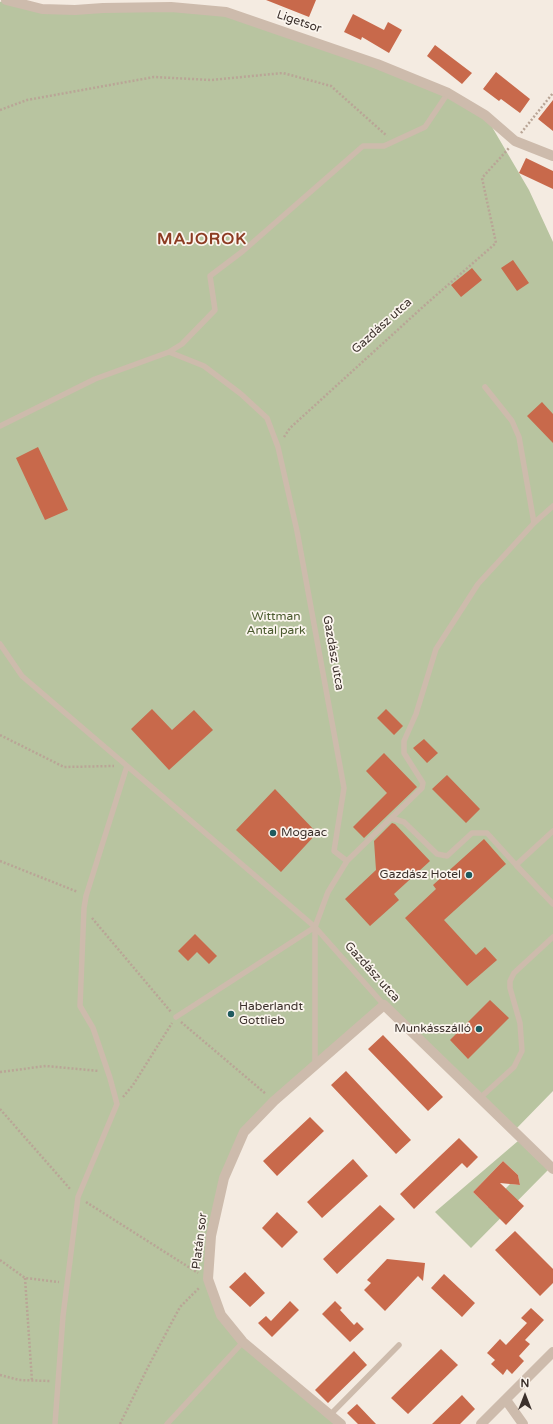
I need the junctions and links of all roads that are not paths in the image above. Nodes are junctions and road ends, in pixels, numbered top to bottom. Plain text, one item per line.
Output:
1 (6, 0) edge
2 (448, 93) junction
3 (553, 156) edge
4 (168, 352) junction
5 (485, 387) dead end
6 (0, 426) edge
7 (553, 506) edge
8 (534, 523) junction
9 (0, 644) edge
10 (127, 766) junction
11 (391, 818) junction
12 (553, 831) edge
13 (347, 861) junction
14 (516, 865) junction
15 (553, 904) edge
16 (315, 927) junction
17 (553, 937) edge
18 (384, 1005) junction
19 (176, 1017) road end
20 (315, 1065) junction
21 (480, 1098) junction
22 (553, 1168) edge
23 (243, 1342) junction
24 (399, 1344) dead end
25 (553, 1352) edge
26 (506, 1400) junction
27 (330, 1415) junction
28 (56, 1424) edge
29 (167, 1424) edge
30 (341, 1424) edge
31 (481, 1424) edge
32 (523, 1424) edge

1 - 2 street, Ligetsor
2 - 3 street, Ligetsor
2 - 4 lane
4 - 6 lane
4 - 13 lane, Gazdász utca
5 - 8 lane
7 - 8 lane
8 - 11 lane
9 - 10 lane
10 - 16 lane
10 - 28 lane
11 - 13 lane
11 - 14 lane
12 - 14 lane
13 - 16 lane
14 - 15 lane
16 - 18 lane, Gazdász utca
16 - 19 lane
16 - 20 lane
17 - 21 lane
18 - 20 street, Platán sor
18 - 21 street, Gazdász utca
20 - 23 street, Platán sor
21 - 22 street, Gazdász utca
23 - 27 street, Platán sor
23 - 29 lane
24 - 27 lane
25 - 26 street
26 - 31 street
26 - 32 street
27 - 30 street, Platán sor

